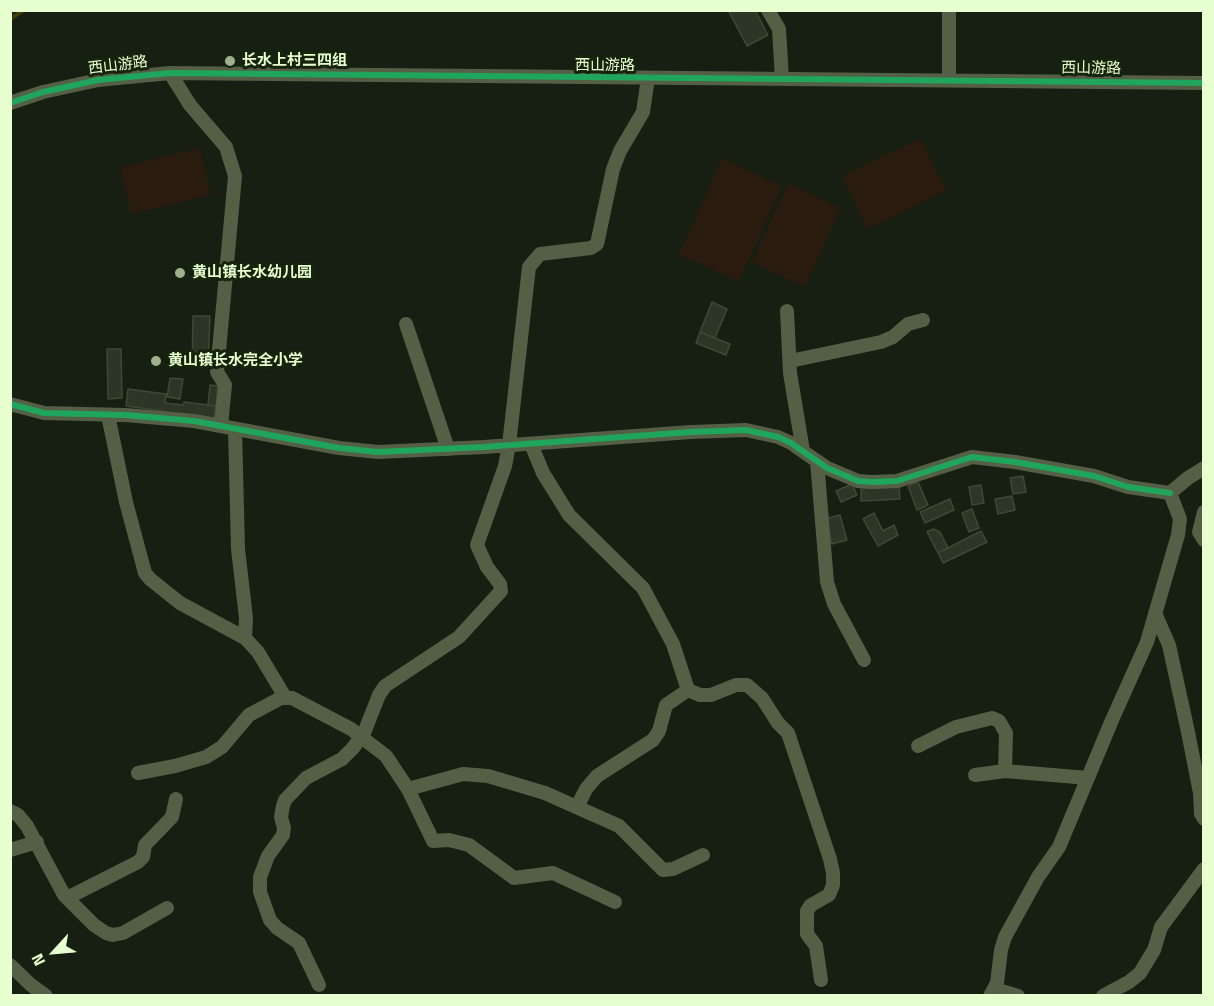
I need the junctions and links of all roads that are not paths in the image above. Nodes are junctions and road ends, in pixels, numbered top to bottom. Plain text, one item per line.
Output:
1 (768, 10) edge
2 (949, 10) edge
3 (170, 73) junction
4 (648, 78) junction
5 (782, 79) junction
6 (949, 80) junction
7 (1203, 83) edge
8 (10, 103) edge
9 (787, 311) dead end
10 (923, 320) dead end
11 (406, 324) dead end
12 (790, 362) junction
13 (10, 404) edge
14 (108, 415) junction
15 (221, 426) junction
16 (235, 429) junction
17 (531, 444) junction
18 (509, 445) junction
19 (448, 449) junction
20 (802, 451) junction
21 (817, 460) junction
22 (1203, 468) edge
23 (1170, 493) junction
24 (1203, 512) edge
25 (1203, 540) edge
26 (1155, 613) junction
27 (245, 638) junction
28 (864, 660) dead end
29 (688, 690) junction
30 (285, 697) junction
31 (361, 736) junction
32 (918, 746) dead end
33 (1005, 771) junction
34 (138, 773) dead end
35 (975, 775) dead end
36 (1088, 778) junction
37 (408, 789) junction
38 (177, 798) dead end
39 (577, 807) junction
40 (10, 811) edge
41 (1203, 819) edge
42 (37, 842) junction
43 (10, 850) edge
44 (703, 855) dead end
45 (1203, 869) edge
46 (67, 898) junction
47 (615, 902) dead end
48 (167, 908) dead end
49 (10, 965) edge
50 (821, 980) dead end
51 (319, 985) dead end
52 (993, 992) edge
53 (45, 996) edge
54 (1018, 996) edge
55 (1103, 996) edge

1 - 5 street
2 - 6 street
3 - 4 street, 西山游路
3 - 8 street, 西山游路
3 - 15 street
4 - 5 street, 西山游路
4 - 18 street
5 - 6 street, 西山游路
6 - 7 street, 西山游路
9 - 12 street
10 - 12 street
11 - 19 street
12 - 20 street
13 - 14 street
14 - 15 street
14 - 27 street
15 - 16 street
16 - 19 street
16 - 27 street
17 - 18 street
17 - 20 street
17 - 29 street
18 - 19 street
18 - 31 street
20 - 21 street
21 - 23 street
21 - 28 street
22 - 23 street
23 - 26 street
24 - 25 street
26 - 36 street
26 - 41 street
27 - 30 street
29 - 39 street
29 - 50 street
30 - 31 street
30 - 34 street
31 - 37 street
31 - 51 street
32 - 33 street
33 - 35 street
33 - 36 street
36 - 52 street
37 - 39 street
37 - 47 street
38 - 46 street
39 - 44 street
40 - 42 street
42 - 43 street
42 - 46 street
45 - 55 street
46 - 48 street
49 - 53 street
52 - 54 street

